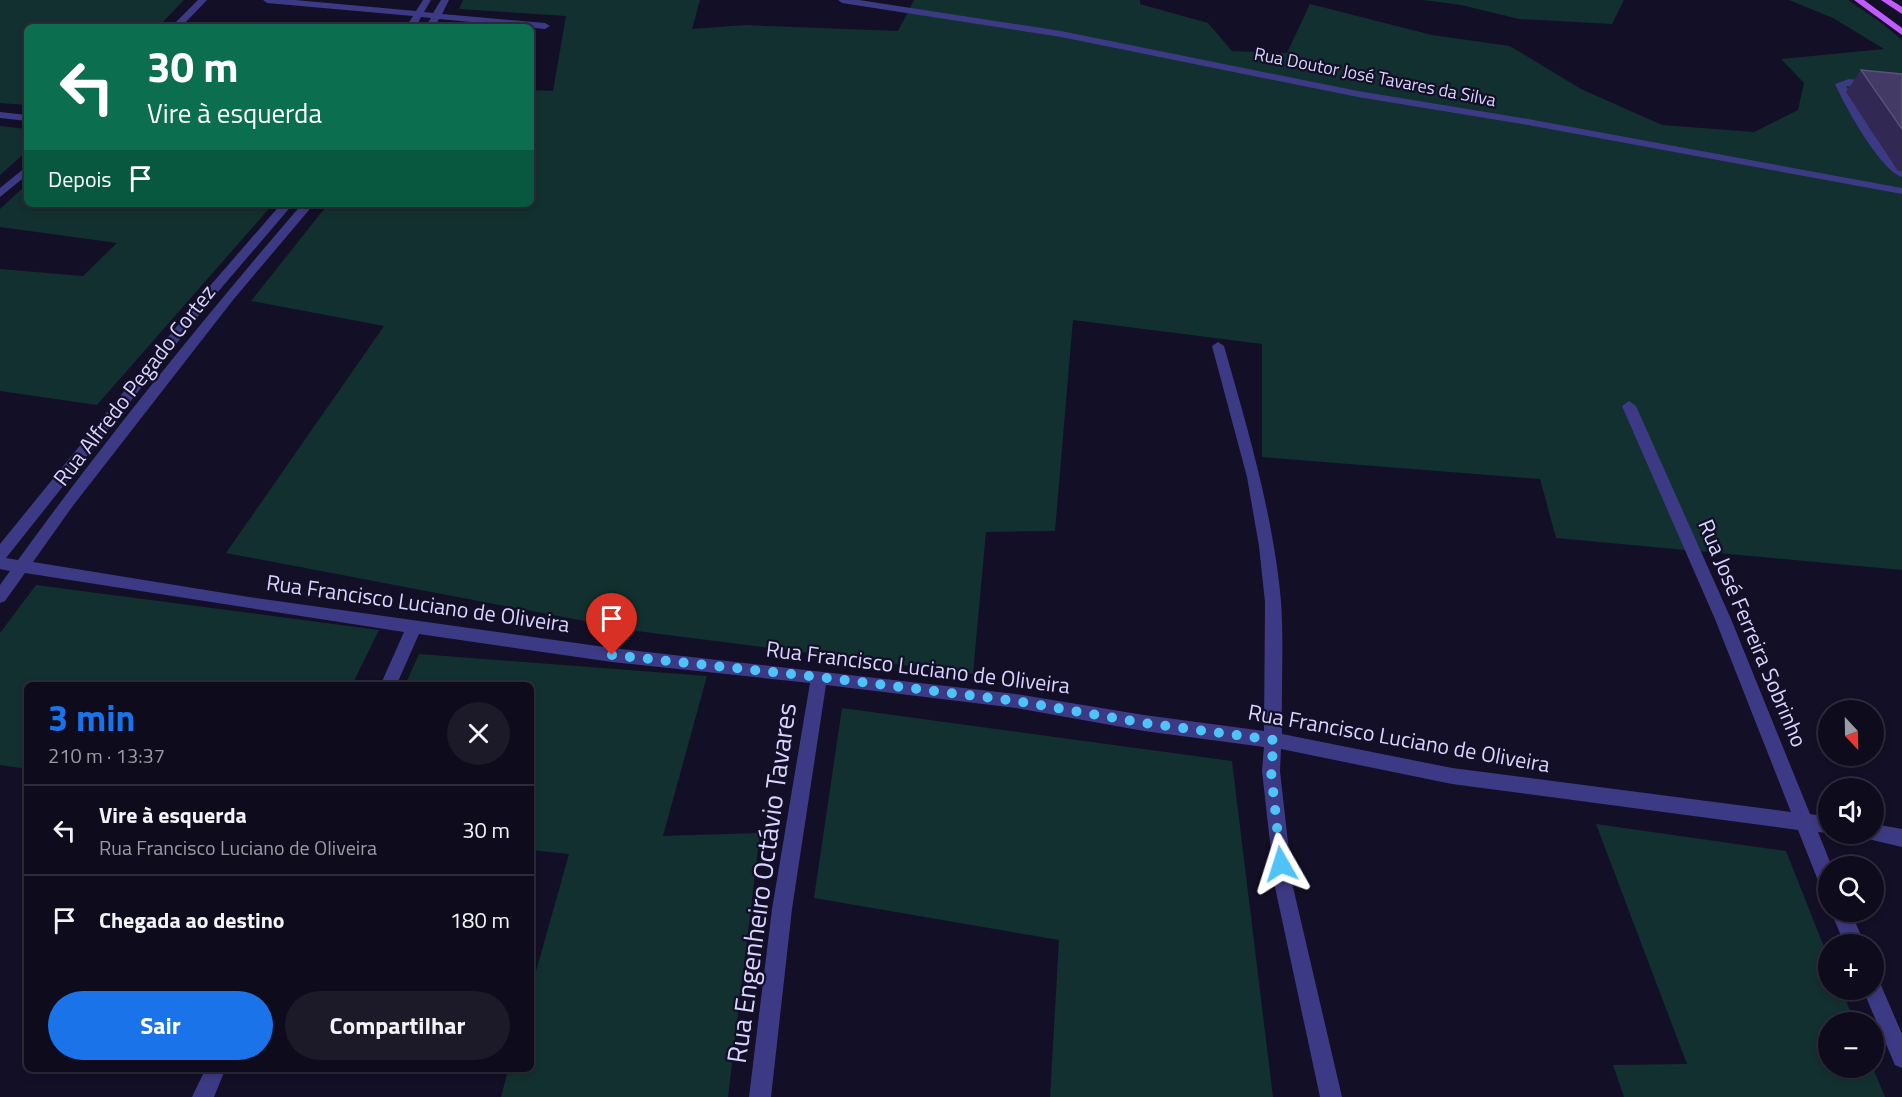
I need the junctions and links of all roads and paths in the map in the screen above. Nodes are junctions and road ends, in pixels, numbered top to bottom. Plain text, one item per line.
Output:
1 (203, 0) edge
2 (267, 0) edge
3 (427, 0) edge
4 (445, 0) edge
5 (842, 0) edge
6 (1858, 0) edge
7 (1885, 0) edge
8 (1902, 11) edge
9 (418, 15) junction
10 (437, 16) junction
11 (179, 24) edge
12 (413, 24) edge
13 (432, 24) edge
14 (516, 24) edge
15 (534, 26) edge
16 (545, 27) dead end
17 (1902, 32) edge
18 (1902, 87) edge
19 (0, 116) edge
20 (24, 118) edge
21 (24, 173) edge
22 (1902, 174) edge
23 (1902, 191) edge
24 (0, 194) edge
25 (284, 207) edge
26 (305, 207) edge
27 (207, 297) junction
28 (229, 297) junction
29 (1218, 346) dead end
30 (1629, 406) dead end
31 (0, 555) edge
32 (0, 563) edge
33 (23, 567) junction
34 (0, 597) edge
35 (414, 627) junction
36 (819, 677) junction
37 (390, 682) edge
38 (1274, 740) junction
39 (1804, 821) junction
40 (1818, 823) edge
41 (1884, 835) edge
42 (1902, 838) edge
43 (1818, 856) edge
44 (1877, 1000) edge
45 (1902, 1058) edge
46 (214, 1072) edge
47 (203, 1097) edge
48 (760, 1097) edge
49 (1331, 1097) edge

1 - 11 street
2 - 9 street
3 - 9 street
4 - 10 street
5 - 23 street, Rua Doutor José Tavares da Silva
6 - 17 main road
7 - 8 main road
9 - 10 street
9 - 12 street
10 - 13 street
10 - 14 street
15 - 16 street
18 - 22 street
19 - 20 street
21 - 24 street
25 - 27 street, Rua Alfredo Pegado Cortez
26 - 28 street, Rua Alfredo Pegado Cortez
27 - 28 street
27 - 31 street, Rua Alfredo Pegado Cortez
28 - 33 street, Rua Alfredo Pegado Cortez
29 - 38 street
30 - 39 street, Rua José Ferreira Sobrinho
32 - 33 street, Rua Francisco Luciano de Oliveira
33 - 34 street, Rua Alfredo Pegado Cortez
33 - 35 street, Rua Francisco Luciano de Oliveira
35 - 36 street, Rua Francisco Luciano de Oliveira
35 - 37 street
36 - 38 street, Rua Francisco Luciano de Oliveira
36 - 48 street, Rua Engenheiro Octávio Tavares
38 - 39 street, Rua Francisco Luciano de Oliveira
38 - 49 street
39 - 40 street, Rua Francisco Luciano de Oliveira
39 - 43 street, Rua José Ferreira Sobrinho
41 - 42 street
44 - 45 street
46 - 47 street

